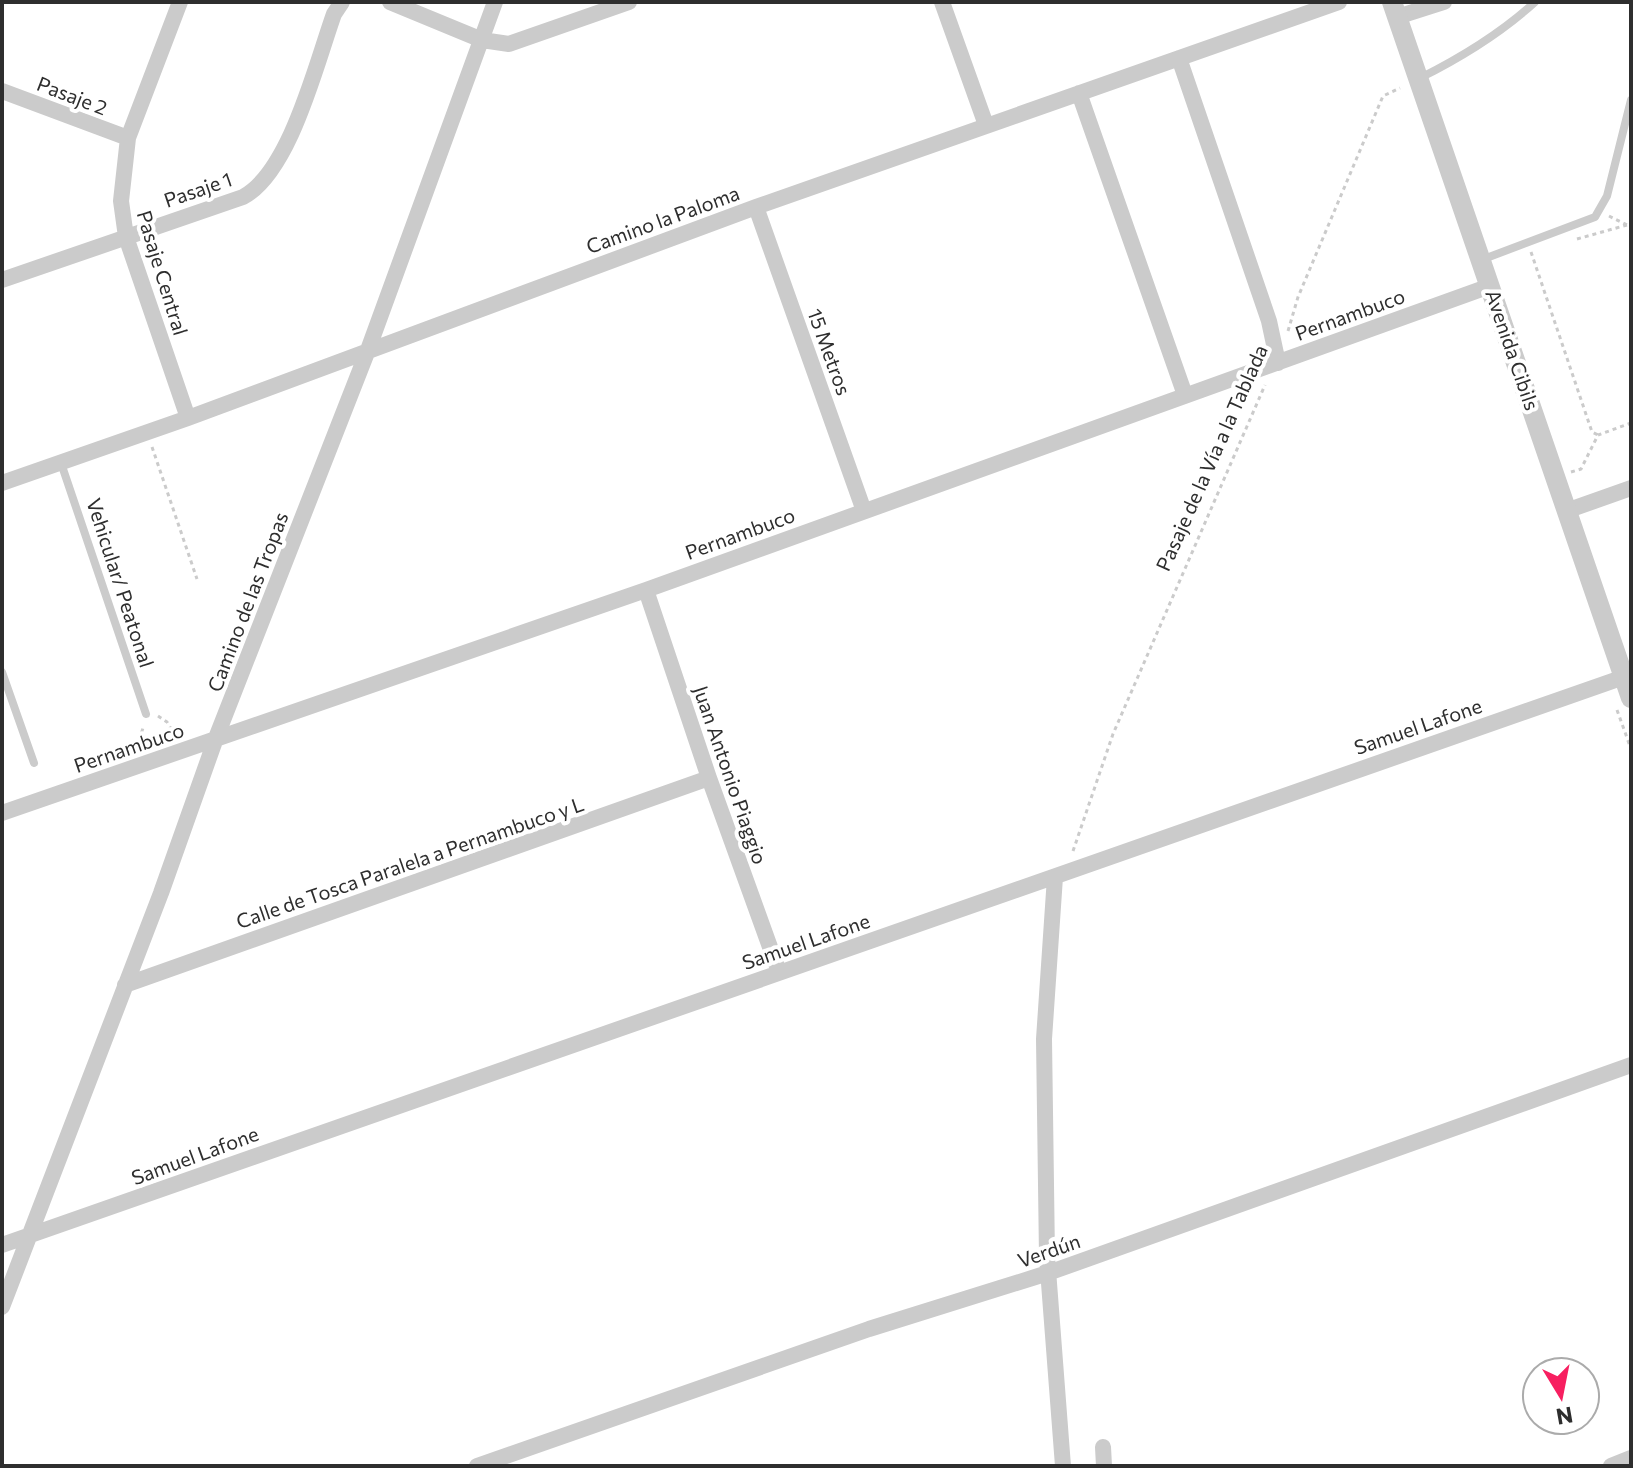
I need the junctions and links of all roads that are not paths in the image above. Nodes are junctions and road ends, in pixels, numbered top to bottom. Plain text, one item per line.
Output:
1 (180, 2) edge
2 (342, 2) edge
3 (390, 2) edge
4 (495, 2) edge
5 (629, 2) edge
6 (942, 2) edge
7 (1339, 2) edge
8 (1444, 2) edge
9 (1535, 2) edge
10 (1395, 10) edge
11 (482, 40) junction
12 (1179, 58) junction
13 (1418, 79) junction
14 (2, 91) edge
15 (1079, 93) junction
16 (1631, 100) edge
17 (986, 125) junction
18 (128, 138) junction
19 (756, 207) junction
20 (126, 237) junction
21 (1481, 260) junction
22 (2, 280) edge
23 (1490, 286) junction
24 (368, 350) junction
25 (1278, 363) junction
26 (1185, 395) junction
27 (188, 418) junction
28 (61, 463) junction
29 (2, 483) edge
30 (1631, 488) edge
31 (864, 511) junction
32 (1566, 511) junction
33 (646, 590) junction
34 (2, 672) edge
35 (1624, 677) junction
36 (1631, 698) edge
37 (146, 714) road end
38 (216, 738) junction
39 (34, 763) dead end
40 (709, 778) junction
41 (2, 813) edge
42 (1061, 875) junction
43 (779, 972) junction
44 (125, 985) junction
45 (1631, 1065) edge
46 (29, 1235) junction
47 (2, 1245) edge
48 (1048, 1273) junction
49 (2, 1307) edge
50 (1103, 1447) dead end
51 (1631, 1458) edge
52 (477, 1466) edge
53 (1063, 1466) edge
54 (1104, 1466) edge
55 (1611, 1466) edge

1 - 18 street, Pasaje Central
2 - 20 street, Pasaje 1
3 - 11 street
4 - 11 street, Camino de las Tropas
5 - 11 street
6 - 17 street
7 - 12 street, Camino la Paloma
8 - 10 street
9 - 13 lane
10 - 13 street, Avenida Cibils
11 - 24 street, Camino de las Tropas
12 - 15 street, Camino la Paloma
12 - 25 street
13 - 21 street, Avenida Cibils
14 - 18 street, Pasaje 2
15 - 17 street, Camino la Paloma
15 - 26 street
16 - 21 lane
17 - 19 street, Camino la Paloma
18 - 20 street, Pasaje Central
19 - 24 street, Camino la Paloma
19 - 31 street, 15 Metros
20 - 22 street, Pasaje 1
20 - 27 street, Pasaje Central
21 - 23 street, Avenida Cibils
23 - 25 street, Pernambuco
23 - 32 street, Avenida Cibils
24 - 27 street, Camino la Paloma
24 - 38 street, Camino de las Tropas
25 - 26 street, Pernambuco
26 - 31 street, Pernambuco
27 - 28 street, Camino la Paloma
28 - 29 street, Camino la Paloma
28 - 37 lane, Vehicular/ Peatonal
30 - 32 street
31 - 33 street, Pernambuco
32 - 35 street, Avenida Cibils
33 - 38 street, Pernambuco
33 - 40 street, Juan Antonio Piaggio
34 - 39 lane
35 - 36 street, Avenida Cibils
35 - 42 street, Samuel Lafone
38 - 41 street, Pernambuco
38 - 44 street, Camino de las Tropas
40 - 43 street, Juan Antonio Piaggio
40 - 44 street, Calle de Tosca Paralela a Pernambuco y L
42 - 43 street, Samuel Lafone
42 - 48 street
43 - 46 street, Samuel Lafone
44 - 46 street, Camino de las Tropas
45 - 48 street, Verdún
46 - 47 street, Samuel Lafone
46 - 49 street, Camino de las Tropas
48 - 52 street, Verdún
48 - 53 street
50 - 54 street
51 - 55 street

